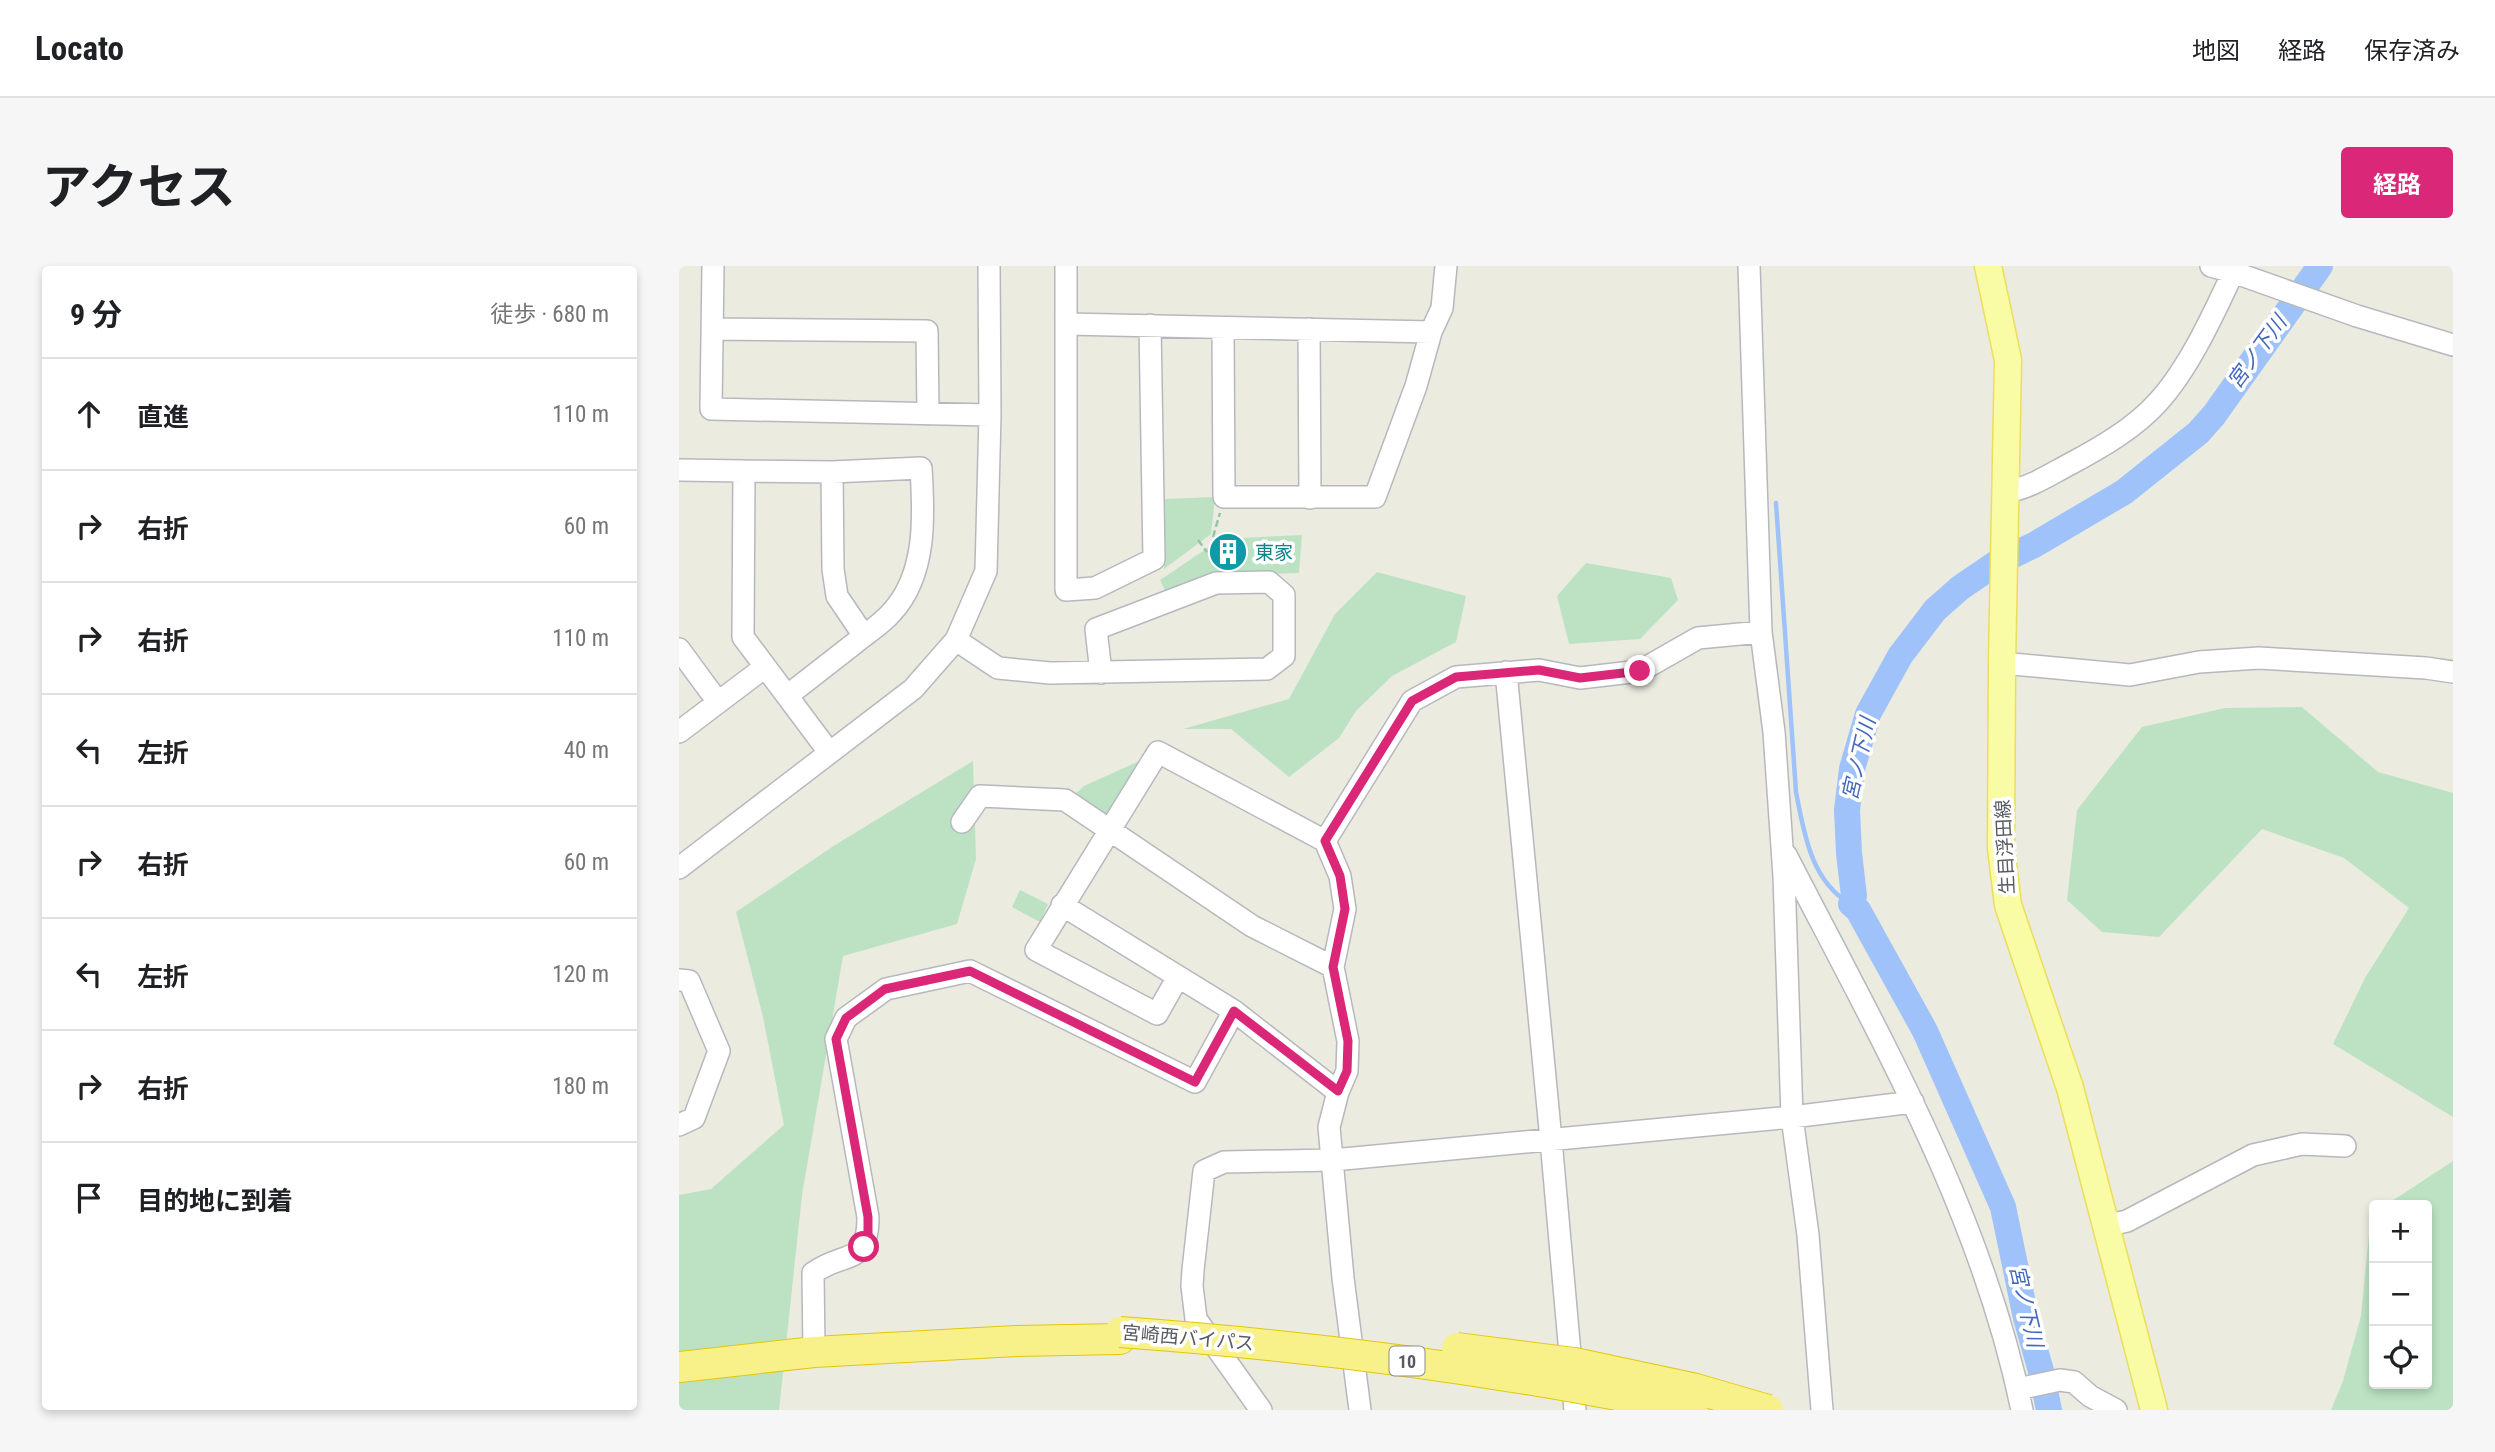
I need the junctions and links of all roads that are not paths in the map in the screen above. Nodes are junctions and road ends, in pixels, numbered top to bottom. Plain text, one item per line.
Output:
1 (713, 266) edge
2 (989, 266) edge
3 (1066, 266) edge
4 (1446, 266) edge
5 (1749, 266) edge
6 (1988, 266) edge
7 (2211, 266) edge
8 (2234, 269) edge
9 (1067, 324) junction
10 (1150, 325) junction
11 (712, 329) junction
12 (1223, 329) junction
13 (1309, 329) junction
14 (1431, 332) junction
15 (2453, 345) edge
16 (928, 414) junction
17 (990, 415) junction
18 (679, 470) edge
19 (744, 471) junction
20 (832, 472) junction
21 (2006, 492) junction
22 (1310, 498) junction
23 (1761, 632) junction
24 (864, 636) junction
25 (956, 640) junction
26 (679, 649) edge
27 (2002, 663) junction
28 (765, 667) junction
29 (1506, 672) junction
30 (2453, 672) edge
31 (1101, 673) junction
32 (787, 696) junction
33 (719, 702) junction
34 (679, 732) edge
35 (829, 752) junction
36 (963, 822) dead end
37 (1109, 830) junction
38 (1325, 841) junction
39 (1780, 844) junction
40 (679, 868) edge
41 (1062, 905) junction
42 (1333, 967) junction
43 (1178, 977) junction
44 (679, 980) edge
45 (1234, 1011) junction
46 (1338, 1091) junction
47 (1913, 1102) junction
48 (1792, 1117) junction
49 (679, 1125) edge
50 (1551, 1140) junction
51 (2345, 1146) dead end
52 (1333, 1160) junction
53 (2105, 1226) junction
54 (1120, 1336) junction
55 (1202, 1338) junction
56 (815, 1343) junction
57 (679, 1348) edge
58 (679, 1367) edge
59 (2024, 1388) junction
60 (1649, 1409) edge
61 (1261, 1410) edge
62 (1360, 1410) edge
63 (1575, 1410) edge
64 (1692, 1410) edge
65 (1768, 1410) edge
66 (1822, 1410) edge
67 (2022, 1410) edge
68 (2116, 1410) edge
69 (2154, 1410) edge

1 - 11 street
2 - 17 street
3 - 9 street
4 - 14 street
5 - 23 street
6 - 21 main road, 生目浮田線
7 - 8 street
8 - 15 street
8 - 21 street
9 - 10 street
9 - 10 street
10 - 12 street
11 - 16 street
11 - 16 street
12 - 13 street
12 - 22 street
13 - 14 street
13 - 22 street
14 - 22 street
16 - 17 street
17 - 25 street
18 - 19 street
19 - 20 street
19 - 28 street
20 - 24 street
20 - 24 street
21 - 27 main road, 生目浮田線
23 - 29 street
23 - 39 street
24 - 32 street
25 - 31 street
25 - 35 street
26 - 33 street
27 - 30 street
27 - 53 main road, 生目浮田線
28 - 32 street
28 - 33 street
29 - 38 street
29 - 50 street
31 - 31 street
32 - 35 street
33 - 34 street
35 - 40 street
36 - 37 street
37 - 38 street
37 - 41 street
37 - 42 street
38 - 42 street
39 - 47 street
39 - 48 street
41 - 43 street
41 - 43 street
42 - 46 street
43 - 45 street
44 - 49 street
45 - 46 street
45 - 56 street
46 - 52 street
47 - 48 street
47 - 59 street
48 - 50 street
48 - 66 street
50 - 52 street
50 - 63 street
51 - 53 street
52 - 61 street
52 - 62 street
53 - 69 main road, 生目浮田線
54 - 55 highway, 宮崎西バイパス / 10, bridge
54 - 56 highway, 宮崎西バイパス / 10
54 - 60 highway, 宮崎西バイパス / 10
55 - 64 highway, 宮崎西バイパス / 10, bridge
55 - 65 highway, bridge
56 - 57 highway, 宮崎西バイパス / 10
56 - 58 highway, 宮崎西バイパス / 10
59 - 67 street
59 - 68 street

